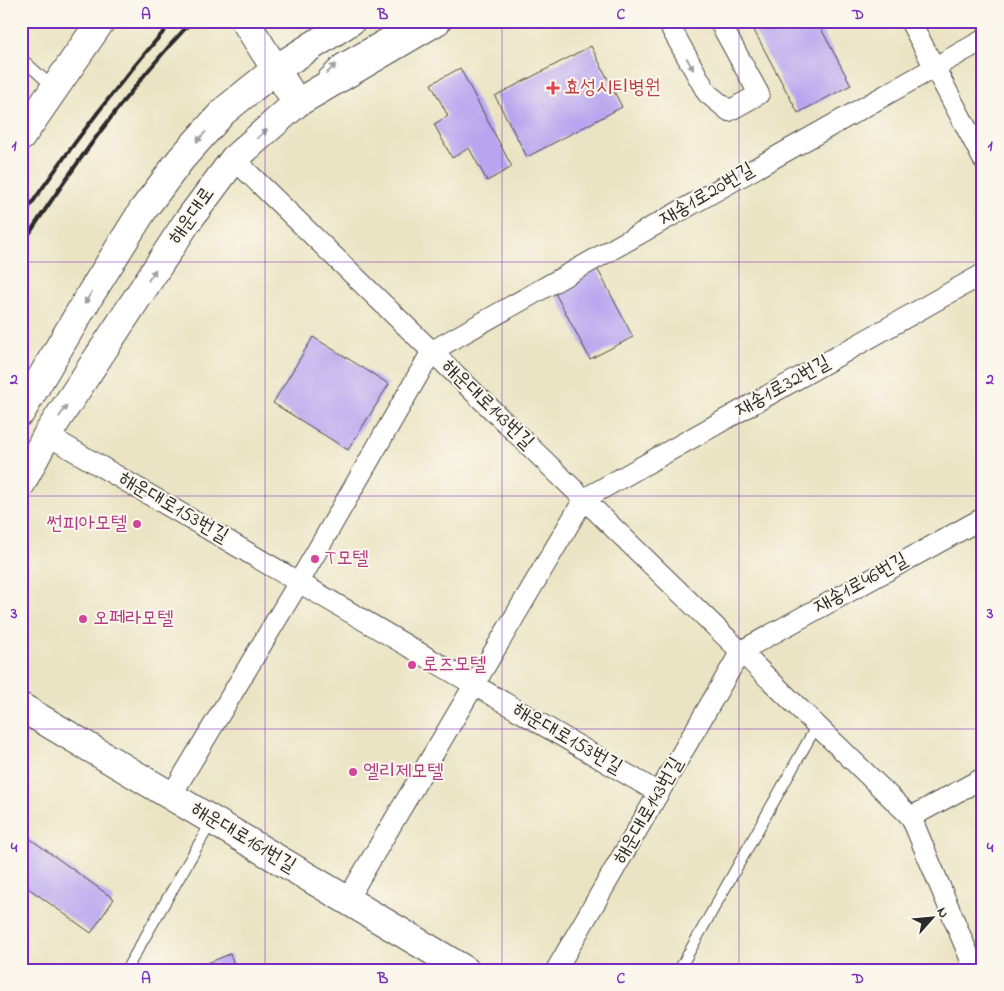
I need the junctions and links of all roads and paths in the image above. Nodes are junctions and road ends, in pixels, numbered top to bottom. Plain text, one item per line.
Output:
1 (101, 21) edge
2 (245, 21) edge
3 (351, 21) edge
4 (407, 21) edge
5 (437, 21) edge
6 (666, 21) edge
7 (719, 21) edge
8 (910, 21) edge
9 (983, 40) edge
10 (21, 58) edge
11 (934, 66) junction
12 (276, 69) junction
13 (55, 89) junction
14 (297, 104) junction
15 (21, 137) edge
16 (982, 156) edge
17 (234, 159) junction
18 (983, 274) edge
19 (432, 351) junction
20 (21, 412) edge
21 (47, 435) junction
22 (21, 484) edge
23 (584, 499) junction
24 (983, 518) edge
25 (298, 582) junction
26 (741, 651) junction
27 (475, 685) junction
28 (21, 707) edge
29 (816, 725) junction
30 (983, 778) edge
31 (659, 793) junction
32 (171, 796) junction
33 (911, 817) junction
34 (213, 820) junction
35 (347, 900) junction
36 (126, 970) edge
37 (465, 970) edge
38 (556, 970) edge
39 (679, 970) edge
40 (976, 970) edge

1 - 13 main road
2 - 12 main road
3 - 12 main road, 해운대로
14 -> 4 lane
5 - 14 main road, 해운대로
6 -> 7 street
8 - 11 street
9 - 11 street, 재송1로20번길
10 - 13 lane
11 - 16 street
11 - 19 street, 재송1로20번길
12 - 14 main road
12 -> 20 main road, 해운대로
13 - 15 main road
17 -> 14 main road, 해운대로
17 - 19 street, 해운대로143번길
21 -> 17 main road, 해운대로
18 - 23 street, 재송1로32번길
19 - 23 street, 해운대로143번길
19 - 25 street
21 - 22 main road, 해운대로
21 - 25 street, 해운대로153번길
23 - 26 street, 해운대로143번길
23 - 27 street
24 - 26 street, 재송1로46번길
25 - 27 street, 해운대로153번길
25 - 32 street
26 - 29 street, 해운대로143번길
26 - 31 street, 해운대로143번길
27 - 31 street, 해운대로153번길
27 - 35 street
28 - 32 main road, 해운대로161번길
29 - 33 street, 해운대로143번길
29 - 39 lane
30 - 33 street
31 - 38 street, 해운대로143번길
32 - 34 main road, 해운대로161번길
33 - 40 street, 해운대로143번길
34 - 35 main road, 해운대로161번길
34 - 36 lane
35 - 37 main road, 해운대로161번길

